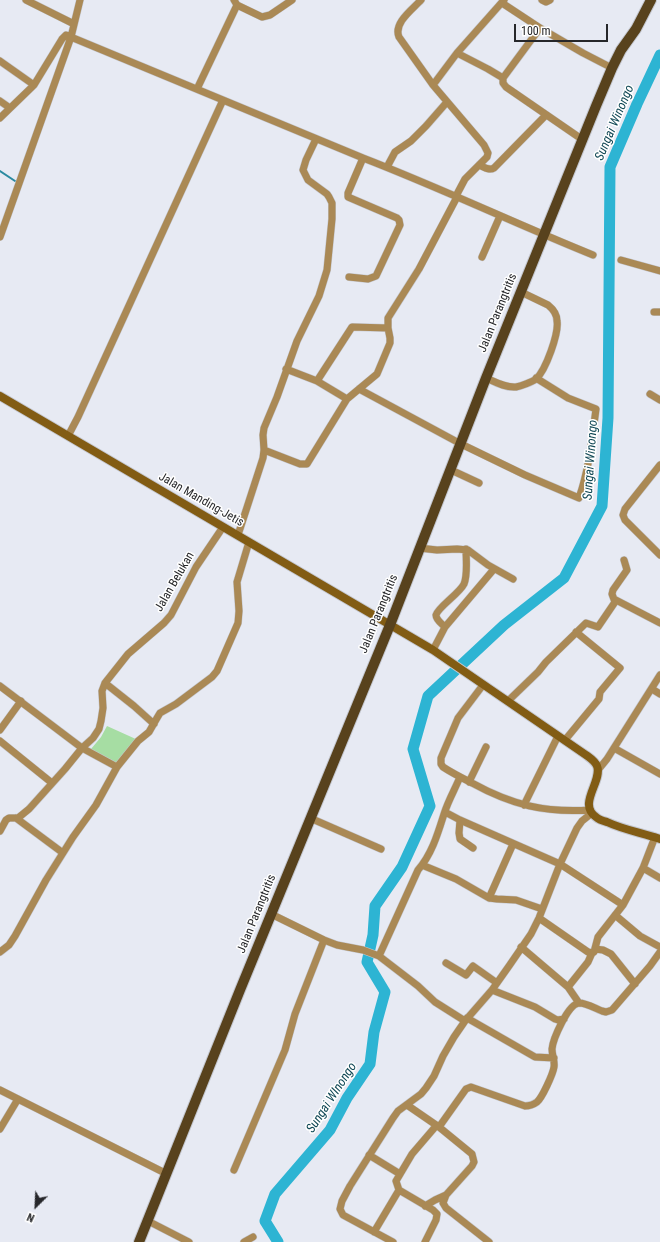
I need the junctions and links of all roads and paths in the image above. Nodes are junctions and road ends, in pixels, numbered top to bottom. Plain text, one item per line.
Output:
1 (26, 0) edge
2 (80, 0) edge
3 (292, 0) edge
4 (421, 0) edge
5 (542, 0) edge
6 (550, 0) edge
7 (651, 0) edge
8 (503, 1) edge
9 (235, 2) edge
10 (74, 24) junction
11 (540, 28) junction
12 (71, 37) junction
13 (457, 53) junction
14 (0, 61) edge
15 (612, 68) junction
16 (503, 78) junction
17 (34, 85) junction
18 (433, 85) junction
19 (197, 89) junction
20 (223, 100) junction
21 (0, 101) edge
22 (447, 102) junction
23 (10, 108) junction
24 (546, 115) junction
25 (0, 118) edge
26 (316, 139) junction
27 (582, 140) junction
28 (362, 158) junction
29 (479, 165) junction
30 (387, 168) junction
31 (456, 196) junction
32 (500, 216) junction
33 (544, 234) junction
34 (0, 237) edge
35 (593, 255) dead end
36 (482, 257) dead end
37 (622, 260) dead end
38 (660, 271) edge
39 (350, 277) dead end
40 (521, 292) junction
41 (388, 328) junction
42 (286, 369) junction
43 (486, 378) junction
44 (536, 378) junction
45 (317, 381) junction
46 (360, 389) junction
47 (650, 394) dead end
48 (0, 396) edge
49 (347, 399) junction
50 (660, 400) edge
51 (68, 436) junction
52 (461, 444) junction
53 (264, 450) junction
54 (660, 465) edge
55 (451, 470) junction
56 (479, 483) dead end
57 (223, 527) junction
58 (238, 535) junction
59 (250, 542) junction
60 (420, 548) junction
61 (466, 549) junction
62 (660, 555) edge
63 (624, 560) dead end
64 (494, 569) junction
65 (514, 579) dead end
66 (614, 599) junction
67 (660, 623) edge
68 (390, 625) junction
69 (445, 627) junction
70 (576, 632) junction
71 (433, 650) junction
72 (660, 675) edge
73 (105, 683) junction
74 (484, 685) junction
75 (0, 686) edge
76 (652, 689) junction
77 (660, 694) edge
78 (21, 701) junction
79 (508, 701) junction
80 (154, 724) junction
81 (0, 730) edge
82 (562, 738) junction
83 (0, 742) edge
84 (486, 747) dead end
85 (82, 748) junction
86 (614, 748) junction
87 (117, 766) junction
88 (598, 770) junction
89 (660, 774) edge
90 (460, 776) junction
91 (469, 782) junction
92 (52, 783) junction
93 (524, 805) junction
94 (445, 812) junction
95 (591, 812) junction
96 (16, 818) junction
97 (310, 818) junction
98 (460, 820) junction
99 (0, 830) edge
100 (658, 838) edge
101 (513, 844) junction
102 (473, 848) dead end
103 (381, 849) dead end
104 (63, 853) junction
105 (560, 864) junction
106 (422, 866) junction
107 (643, 868) junction
108 (660, 878) edge
109 (489, 898) junction
110 (623, 905) junction
111 (542, 909) junction
112 (270, 914) junction
113 (615, 915) junction
114 (539, 918) junction
115 (324, 940) junction
116 (522, 947) junction
117 (660, 947) edge
118 (593, 951) junction
119 (0, 952) edge
120 (660, 952) edge
121 (378, 956) junction
122 (446, 963) dead end
123 (497, 983) junction
124 (635, 984) junction
125 (568, 987) junction
126 (492, 990) junction
127 (579, 1003) junction
128 (564, 1019) junction
129 (466, 1020) junction
130 (554, 1058) junction
131 (0, 1090) edge
132 (18, 1100) junction
133 (407, 1104) junction
134 (437, 1126) junction
135 (0, 1129) edge
136 (369, 1155) junction
137 (234, 1170) dead end
138 (166, 1174) junction
139 (400, 1174) junction
140 (399, 1190) junction
141 (446, 1195) junction
142 (425, 1206) junction
143 (148, 1221) junction
144 (374, 1232) junction
145 (254, 1237) dead end
146 (139, 1242) edge
147 (190, 1242) edge
148 (244, 1242) edge
149 (393, 1242) edge
150 (424, 1242) edge
151 (489, 1242) edge

1 - 10 street
2 - 10 street
3 - 9 street
4 - 18 street
5 - 6 street
7 - 15 main road, Jalan Parangtritis
8 - 11 street
8 - 13 street
9 - 19 street
10 - 12 street
11 - 15 street
11 - 16 street
12 - 17 street
12 - 19 street
12 - 34 street
13 - 16 street
13 - 18 street
14 - 17 street
15 - 27 main road, Jalan Parangtritis
16 - 24 street
17 - 23 street
18 - 22 street
19 - 20 street
20 - 26 street
20 - 51 street
21 - 23 street
22 - 29 street
22 - 30 street
23 - 25 street
24 - 27 street
24 - 29 street
26 - 28 street
26 - 42 street
27 - 33 main road, Jalan Parangtritis
28 - 30 street
28 - 39 street
29 - 31 street
30 - 31 street
31 - 32 street
31 - 41 street
32 - 33 street
32 - 36 street
33 - 35 street
33 - 40 main road, Jalan Parangtritis
37 - 38 street
40 - 43 main road, Jalan Parangtritis
40 - 44 street
41 - 45 street
41 - 46 street
42 - 45 street
42 - 53 street
43 - 44 street
43 - 52 main road, Jalan Parangtritis
44 - 52 street
45 - 49 street
46 - 49 street
46 - 52 street
47 - 50 street
48 - 51 main road, Jalan Manding-Jetis
49 - 53 street
51 - 57 main road, Jalan Manding-Jetis
52 - 55 main road, Jalan Parangtritis
53 - 58 street
54 - 62 street
55 - 56 street
55 - 60 main road, Jalan Parangtritis
57 - 58 main road, Jalan Manding-Jetis
57 - 73 street, Jalan Belukan
58 - 59 main road, Jalan Manding-Jetis
59 - 68 main road, Jalan Manding-Jetis
59 - 80 street
60 - 61 street
60 - 68 main road, Jalan Parangtritis
61 - 64 street
61 - 69 street
63 - 66 street
64 - 65 street
64 - 69 street
66 - 67 street
66 - 70 street
68 - 71 main road, Jalan Manding-Jetis
68 - 97 main road, Jalan Parangtritis
69 - 71 street
70 - 79 street
70 - 82 street
71 - 74 main road, Jalan Manding-Jetis
72 - 76 street
73 - 80 street
73 - 85 street, Jalan Belukan
74 - 79 main road, Jalan Manding-Jetis
74 - 90 street
75 - 78 street
76 - 77 street
76 - 86 street
78 - 81 street
78 - 85 street
79 - 82 main road, Jalan Manding-Jetis
80 - 87 street
82 - 88 main road, Jalan Manding-Jetis
82 - 93 street
83 - 92 street
84 - 91 street
85 - 87 street
85 - 92 street, Jalan Belukan
86 - 88 street
86 - 89 street
87 - 104 street
88 - 95 main road
90 - 91 street
90 - 94 street
91 - 93 street
92 - 96 street, Jalan Belukan
93 - 95 street
94 - 98 street
94 - 106 street
95 - 100 main road
95 - 105 street
96 - 99 street, Jalan Belukan
96 - 104 street
97 - 103 street
97 - 112 main road, Jalan Parangtritis
98 - 101 street
98 - 102 street
100 - 107 street
101 - 105 street
101 - 109 street
104 - 119 street
105 - 110 street
105 - 111 street
106 - 109 street
106 - 121 street
107 - 108 street
107 - 110 street
109 - 111 street
110 - 113 street
111 - 114 street
112 - 115 street
112 - 138 main road, Jalan Parangtritis
113 - 117 street
113 - 118 street
114 - 116 street
114 - 118 street
115 - 121 street
115 - 137 street
116 - 123 street
116 - 125 street
118 - 124 street
118 - 125 street
120 - 124 street
121 - 129 street
122 - 123 street
123 - 126 street
124 - 127 street
125 - 127 street
126 - 128 street
126 - 129 street
127 - 128 street
128 - 130 street
129 - 130 street
129 - 133 street
130 - 134 street
131 - 132 street
132 - 135 street
132 - 138 street
133 - 134 street
133 - 136 street
134 - 139 street
134 - 141 street
136 - 139 street
136 - 144 street
138 - 143 main road, Jalan Parangtritis
139 - 140 street
140 - 142 street
140 - 144 street
141 - 142 street
141 - 151 street
142 - 150 street
143 - 146 main road, Jalan Parangtritis
143 - 147 street
144 - 149 street
145 - 148 street

